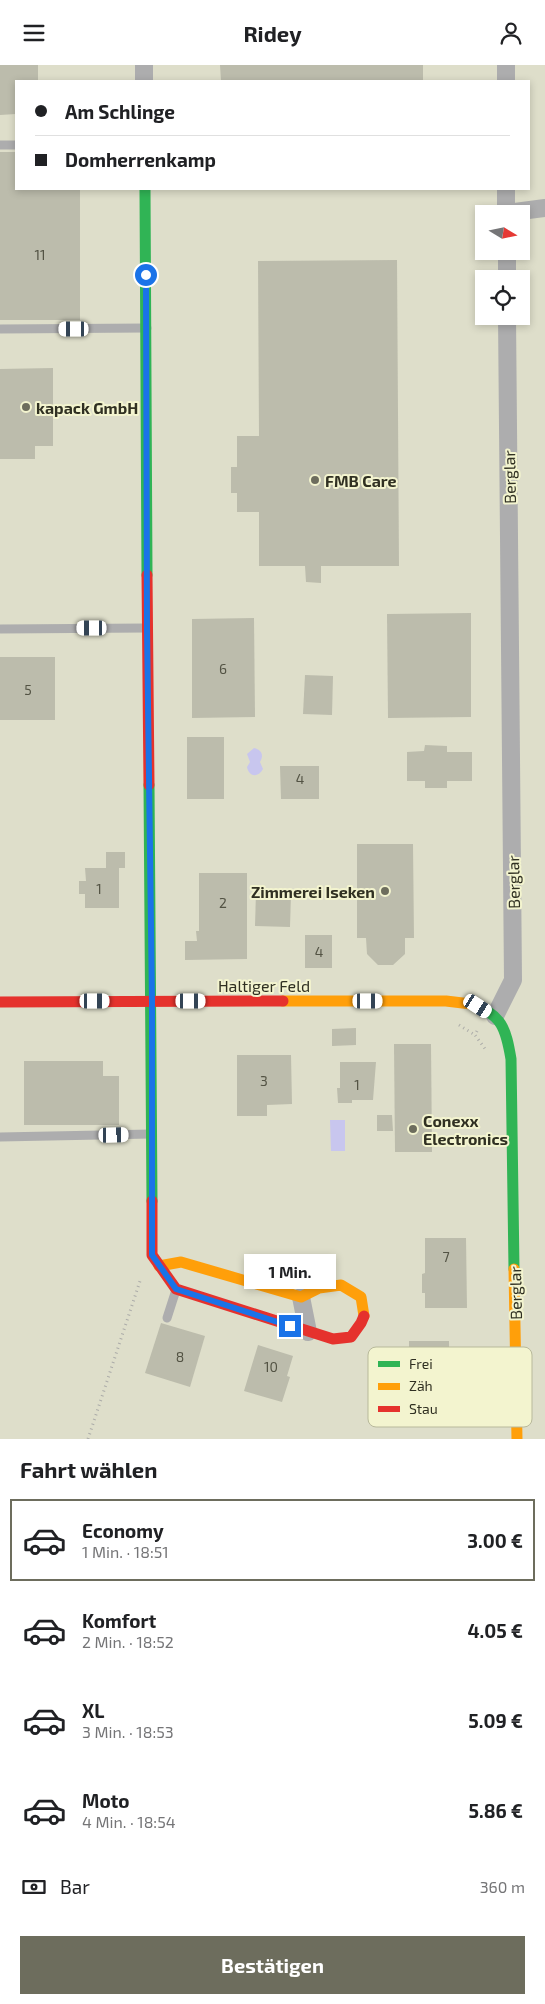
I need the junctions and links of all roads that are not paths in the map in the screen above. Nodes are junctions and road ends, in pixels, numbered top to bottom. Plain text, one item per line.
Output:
1 (144, 65) edge
2 (506, 65) edge
3 (144, 80) edge
4 (506, 80) edge
5 (0, 145) edge
6 (15, 145) edge
7 (145, 190) edge
8 (506, 190) edge
9 (506, 205) edge
10 (545, 208) edge
11 (530, 210) edge
12 (507, 325) edge
13 (147, 328) junction
14 (0, 329) edge
15 (147, 628) junction
16 (0, 629) edge
17 (152, 1001) junction
18 (0, 1002) edge
19 (495, 1016) junction
20 (152, 1134) junction
21 (0, 1137) edge
22 (160, 1266) junction
23 (176, 1289) junction
24 (301, 1297) junction
25 (167, 1318) dead end
26 (308, 1332) junction
27 (516, 1347) edge

1 - 3 street
2 - 4 street
5 - 6 lane
7 - 13 street
8 - 9 street
10 - 11 street
12 - 19 street, Berglar
13 - 14 lane
13 - 15 street
15 - 16 lane
15 - 17 street
17 - 18 street, Haltiger Feld
17 - 19 street, Haltiger Feld
17 - 20 street
19 - 27 street, Berglar
20 - 21 lane
20 - 22 street
22 - 23 street
22 - 24 street
23 - 25 lane
23 - 26 street
24 - 26 street
24 - 26 street

